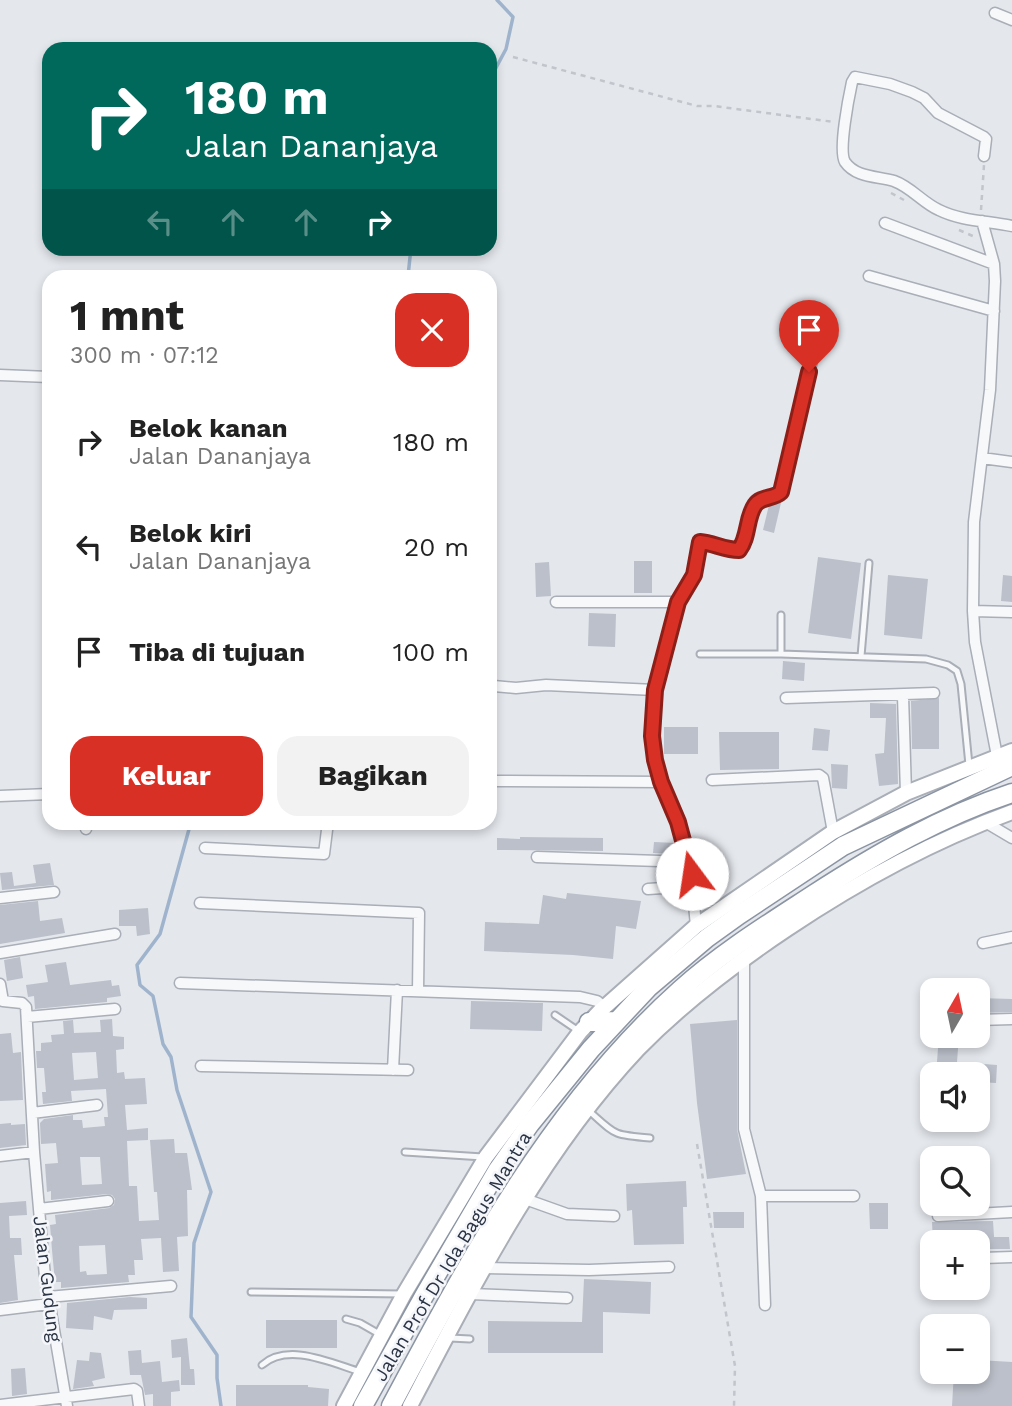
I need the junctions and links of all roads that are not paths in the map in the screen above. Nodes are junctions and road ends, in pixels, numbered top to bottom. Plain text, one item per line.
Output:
1 (995, 13) dead end
2 (1012, 20) edge
3 (984, 156) road end
4 (982, 221) junction
5 (885, 223) dead end
6 (1012, 226) edge
7 (994, 264) junction
8 (869, 276) dead end
9 (994, 310) junction
10 (815, 348) dead end
11 (0, 375) edge
12 (42, 377) edge
13 (982, 458) junction
14 (1012, 462) edge
15 (869, 563) dead end
16 (556, 601) dead end
17 (678, 602) junction
18 (973, 611) junction
19 (1012, 612) edge
20 (781, 615) dead end
21 (701, 654) dead end
22 (781, 654) junction
23 (861, 656) junction
24 (497, 686) edge
25 (655, 690) junction
26 (934, 693) dead end
27 (903, 696) junction
28 (786, 698) dead end
29 (1012, 751) edge
30 (1005, 761) edge
31 (970, 775) junction
32 (712, 780) dead end
33 (497, 781) edge
34 (661, 782) junction
35 (906, 793) junction
36 (1012, 793) edge
37 (42, 794) edge
38 (0, 796) edge
39 (1012, 812) edge
40 (985, 821) junction
41 (327, 830) edge
42 (833, 832) junction
43 (1012, 838) edge
44 (914, 845) junction
45 (205, 848) dead end
46 (537, 857) dead end
47 (690, 862) junction
48 (692, 886) junction
49 (648, 889) dead end
50 (54, 892) dead end
51 (0, 898) edge
52 (200, 903) dead end
53 (696, 926) junction
54 (115, 934) dead end
55 (1012, 937) edge
56 (984, 943) dead end
57 (0, 953) edge
58 (744, 958) junction
59 (180, 983) dead end
60 (0, 984) edge
61 (397, 990) junction
62 (418, 991) junction
63 (115, 1009) dead end
64 (555, 1014) dead end
65 (610, 1014) junction
66 (27, 1017) junction
67 (1012, 1019) edge
68 (990, 1020) edge
69 (584, 1027) junction
70 (634, 1045) junction
71 (201, 1066) dead end
72 (393, 1070) junction
73 (408, 1070) dead end
74 (97, 1105) dead end
75 (588, 1110) junction
76 (32, 1113) junction
77 (650, 1138) dead end
78 (34, 1152) junction
79 (405, 1152) dead end
80 (0, 1156) edge
81 (486, 1157) junction
82 (761, 1196) junction
83 (854, 1196) dead end
84 (525, 1199) junction
85 (108, 1201) dead end
86 (39, 1209) junction
87 (1012, 1212) edge
88 (990, 1213) edge
89 (614, 1216) dead end
90 (1012, 1257) edge
91 (990, 1258) edge
92 (440, 1267) junction
93 (669, 1267) dead end
94 (485, 1268) junction
95 (460, 1279) junction
96 (171, 1286) dead end
97 (251, 1292) dead end
98 (404, 1294) junction
99 (471, 1294) junction
100 (567, 1298) dead end
101 (48, 1300) junction
102 (765, 1305) dead end
103 (0, 1310) edge
104 (346, 1319) dead end
105 (382, 1335) junction
106 (447, 1338) junction
107 (470, 1339) dead end
108 (262, 1365) dead end
109 (361, 1371) junction
110 (67, 1402) edge
111 (0, 1405) edge
112 (139, 1406) edge
113 (344, 1406) edge
114 (363, 1406) edge
115 (391, 1406) edge
116 (410, 1406) edge

1 - 2 street
3 - 4 street
4 - 6 street
4 - 7 street
5 - 7 street
7 - 9 street
8 - 9 street
9 - 13 street
10 - 17 street
11 - 12 street
13 - 14 street
13 - 18 street
15 - 23 lane
16 - 17 street
17 - 25 street
18 - 19 street
18 - 30 street
20 - 22 lane
21 - 22 lane
22 - 23 lane
23 - 31 lane
24 - 25 street
25 - 34 street
26 - 27 street
27 - 28 street
27 - 35 street
29 - 30 street
30 - 31 highway, Jalan Prof Dr Ida Bagus Mantra
31 - 35 street
31 - 65 highway, Jalan Prof Dr Ida Bagus Mantra
32 - 42 street
33 - 34 street
34 - 47 street
35 - 42 street
36 - 44 highway, Jalan Prof Dr Ida Bagus Mantra
37 - 38 street
39 - 40 street
40 - 43 street
40 - 44 street
41 - 45 street
42 - 53 street
44 - 58 street
44 - 70 highway, Jalan Prof Dr Ida Bagus Mantra
46 - 47 street
47 - 48 street
48 - 49 street
48 - 53 street
50 - 51 street
52 - 62 street
53 - 65 street
54 - 57 street
55 - 56 street
58 - 70 street
58 - 82 street
59 - 61 street
60 - 66 street
61 - 62 street
61 - 72 street
62 - 65 street
63 - 66 street
64 - 69 lane
65 - 69 highway
65 - 92 highway, Jalan Prof Dr Ida Bagus Mantra
66 - 76 street, Jalan Gudung
67 - 68 street
69 - 81 street
70 - 75 street
70 - 95 highway, Jalan Prof Dr Ida Bagus Mantra
71 - 72 street
72 - 73 street
74 - 76 street
75 - 77 lane
75 - 84 street
76 - 78 street, Jalan Gudung
78 - 80 street
78 - 86 street, Jalan Gudung
79 - 81 lane
81 - 98 street
82 - 83 street
82 - 102 street
84 - 89 street
84 - 94 street
85 - 86 street
86 - 101 street, Jalan Gudung
87 - 88 street
90 - 91 street
92 - 95 highway
92 - 114 highway, Jalan Prof Dr Ida Bagus Mantra
93 - 94 street
94 - 99 street
95 - 115 highway, Jalan Prof Dr Ida Bagus Mantra
96 - 101 street
97 - 98 lane
98 - 105 street
99 - 100 street
99 - 106 street
101 - 103 street
101 - 110 street, Jalan Gudung
104 - 105 lane
105 - 109 street
106 - 107 lane
106 - 116 street
108 - 109 lane
109 - 113 street
110 - 111 street
110 - 112 street

